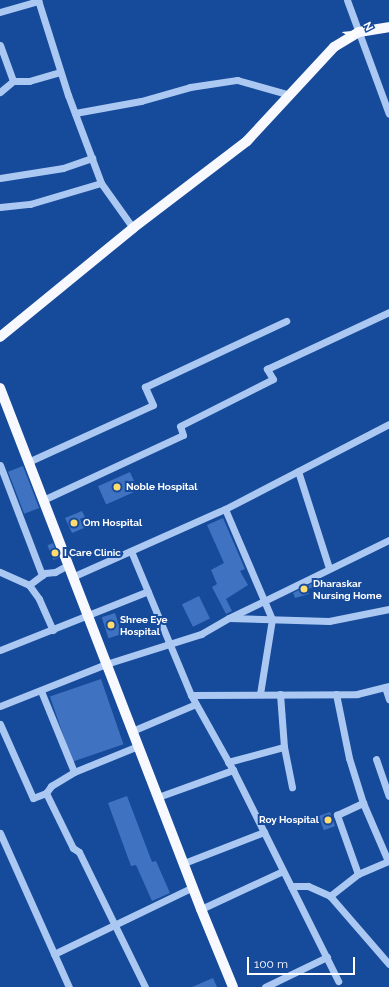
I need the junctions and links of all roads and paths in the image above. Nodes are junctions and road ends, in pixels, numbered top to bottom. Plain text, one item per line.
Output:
1 (38, 0) edge
2 (347, 0) edge
3 (0, 12) edge
4 (389, 27) edge
5 (359, 32) junction
6 (0, 45) edge
7 (60, 72) junction
8 (13, 81) junction
9 (0, 92) edge
10 (290, 95) junction
11 (75, 113) junction
12 (389, 114) edge
13 (92, 158) junction
14 (0, 178) edge
15 (101, 183) junction
16 (0, 207) edge
17 (133, 228) junction
18 (389, 312) edge
19 (286, 321) dead end
20 (0, 337) edge
21 (0, 388) edge
22 (389, 424) edge
23 (28, 462) junction
24 (0, 465) edge
25 (298, 471) junction
26 (43, 500) junction
27 (225, 509) junction
28 (389, 540) edge
29 (131, 551) junction
30 (68, 566) junction
31 (329, 568) junction
32 (0, 572) edge
33 (42, 574) junction
34 (72, 577) junction
35 (29, 585) junction
36 (148, 591) junction
37 (265, 600) junction
38 (389, 609) edge
39 (87, 614) junction
40 (230, 618) junction
41 (272, 619) junction
42 (53, 630) junction
43 (171, 644) junction
44 (0, 650) edge
45 (106, 664) junction
46 (387, 686) edge
47 (41, 691) junction
48 (260, 694) junction
49 (280, 694) junction
50 (336, 694) junction
51 (191, 695) junction
52 (389, 699) edge
53 (196, 704) junction
54 (0, 706) edge
55 (0, 724) edge
56 (132, 731) junction
57 (138, 746) junction
58 (284, 747) junction
59 (376, 759) dead end
60 (228, 762) junction
61 (233, 770) junction
62 (74, 772) junction
63 (292, 787) dead end
64 (46, 793) junction
65 (389, 796) edge
66 (158, 797) junction
67 (363, 803) junction
68 (264, 832) junction
69 (0, 833) edge
70 (389, 861) edge
71 (184, 863) junction
72 (283, 871) junction
73 (358, 874) junction
74 (291, 886) junction
75 (193, 887) junction
76 (330, 896) junction
77 (201, 909) junction
78 (117, 926) junction
79 (54, 954) junction
80 (327, 957) junction
81 (389, 964) edge
82 (338, 981) dead end
83 (69, 987) edge
84 (145, 987) edge
85 (234, 987) edge
86 (265, 987) edge

1 - 3 street
1 - 7 street
2 - 5 street
4 - 5 main road
5 - 10 main road
5 - 12 street
6 - 8 street
7 - 8 street
7 - 11 street
8 - 9 street
10 - 11 street
10 - 17 main road
11 - 13 street
13 - 14 street
13 - 15 street
15 - 16 street
15 - 17 street
17 - 20 main road
18 - 26 street
19 - 23 street
21 - 23 main road
22 - 25 street
23 - 26 main road
24 - 33 street
25 - 27 street
25 - 31 street
26 - 30 main road
27 - 29 street
27 - 37 street
28 - 31 street
29 - 34 street
29 - 36 street
30 - 33 street
30 - 34 main road
31 - 37 street
32 - 35 street
33 - 35 street
34 - 39 main road
35 - 42 street
36 - 39 street
36 - 43 street
37 - 40 street
37 - 41 street
38 - 41 street
39 - 42 street
39 - 45 main road
40 - 41 street
40 - 43 street
41 - 48 street
42 - 44 street
43 - 45 street
43 - 51 street
45 - 47 street
45 - 56 main road
46 - 50 street
46 - 52 street
47 - 54 street
47 - 62 street
48 - 49 street
48 - 51 street
49 - 50 street
49 - 58 street
50 - 67 street
51 - 53 street
53 - 56 street
53 - 60 street
55 - 64 street
56 - 57 main road
57 - 62 street
57 - 66 main road
58 - 60 street
58 - 63 street
59 - 65 street
60 - 61 street
61 - 66 street
61 - 68 street
62 - 64 street
64 - 78 street
66 - 71 main road
67 - 70 street
67 - 73 street
68 - 71 street
68 - 72 street
69 - 79 street
70 - 73 street
71 - 75 main road
72 - 74 street
72 - 77 street
73 - 76 street
74 - 76 street
74 - 80 street
75 - 77 main road
75 - 78 street
76 - 81 street
77 - 85 main road
78 - 79 street
78 - 84 street
79 - 83 street
80 - 82 street
80 - 86 street

